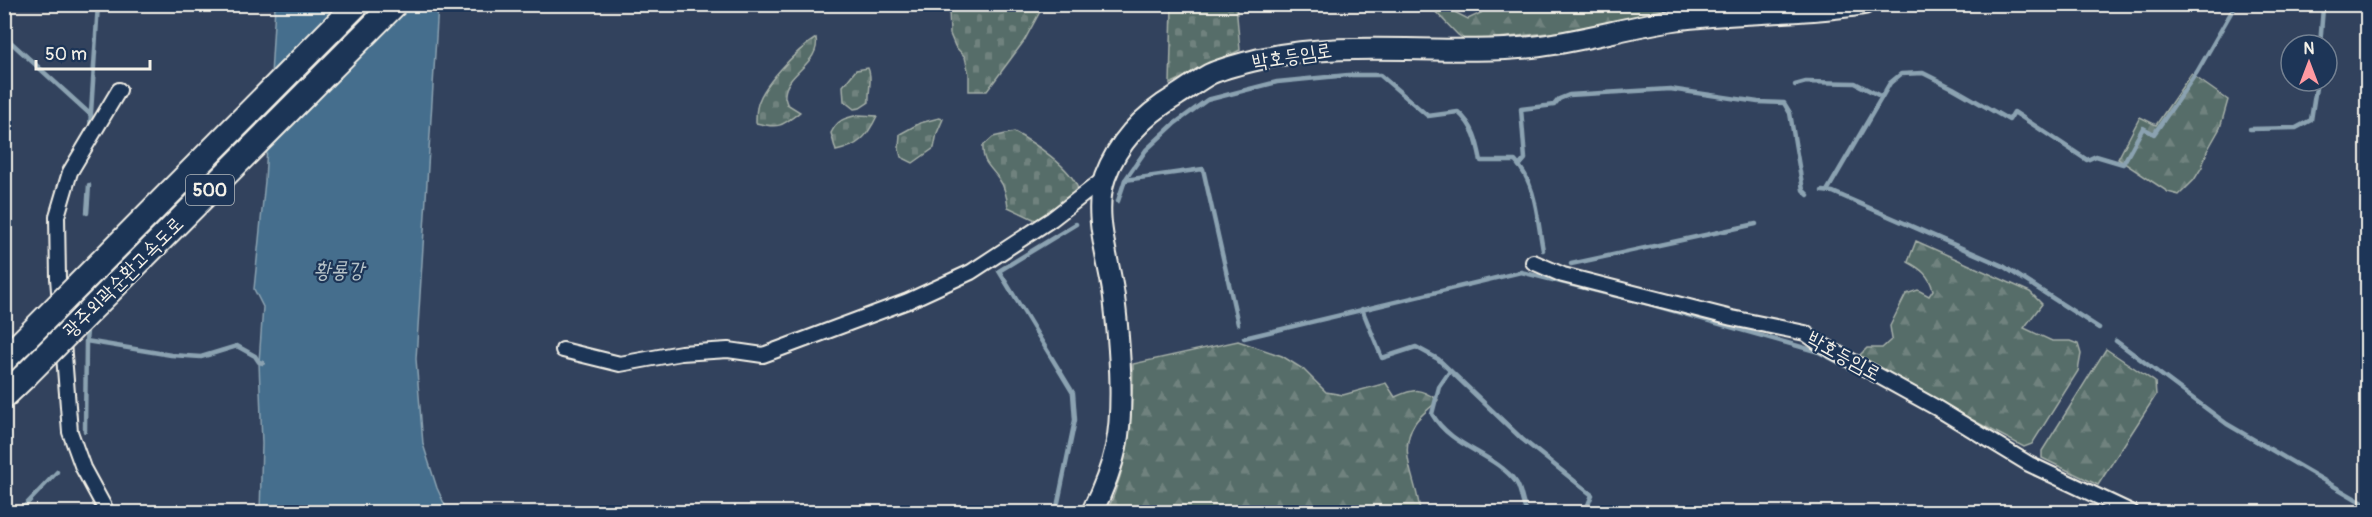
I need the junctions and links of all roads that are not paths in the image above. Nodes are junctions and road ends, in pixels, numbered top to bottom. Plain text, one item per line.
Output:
1 (357, 4) edge
2 (395, 4) edge
3 (1864, 4) edge
4 (119, 90) dead end
5 (1105, 178) junction
6 (1533, 262) dead end
7 (563, 350) dead end
8 (13, 351) edge
9 (4, 396) edge
10 (106, 513) edge
11 (1092, 513) edge
12 (2131, 513) edge

1 - 8 highway, 광주외곽순환고속도로 / 500, bridge
2 - 9 highway, 광주외곽순환고속도로 / 500, bridge
3 - 5 street, 박호등임로
4 - 10 street
5 - 7 street
5 - 11 street, 박호등임로
6 - 12 street, 박호등임로

